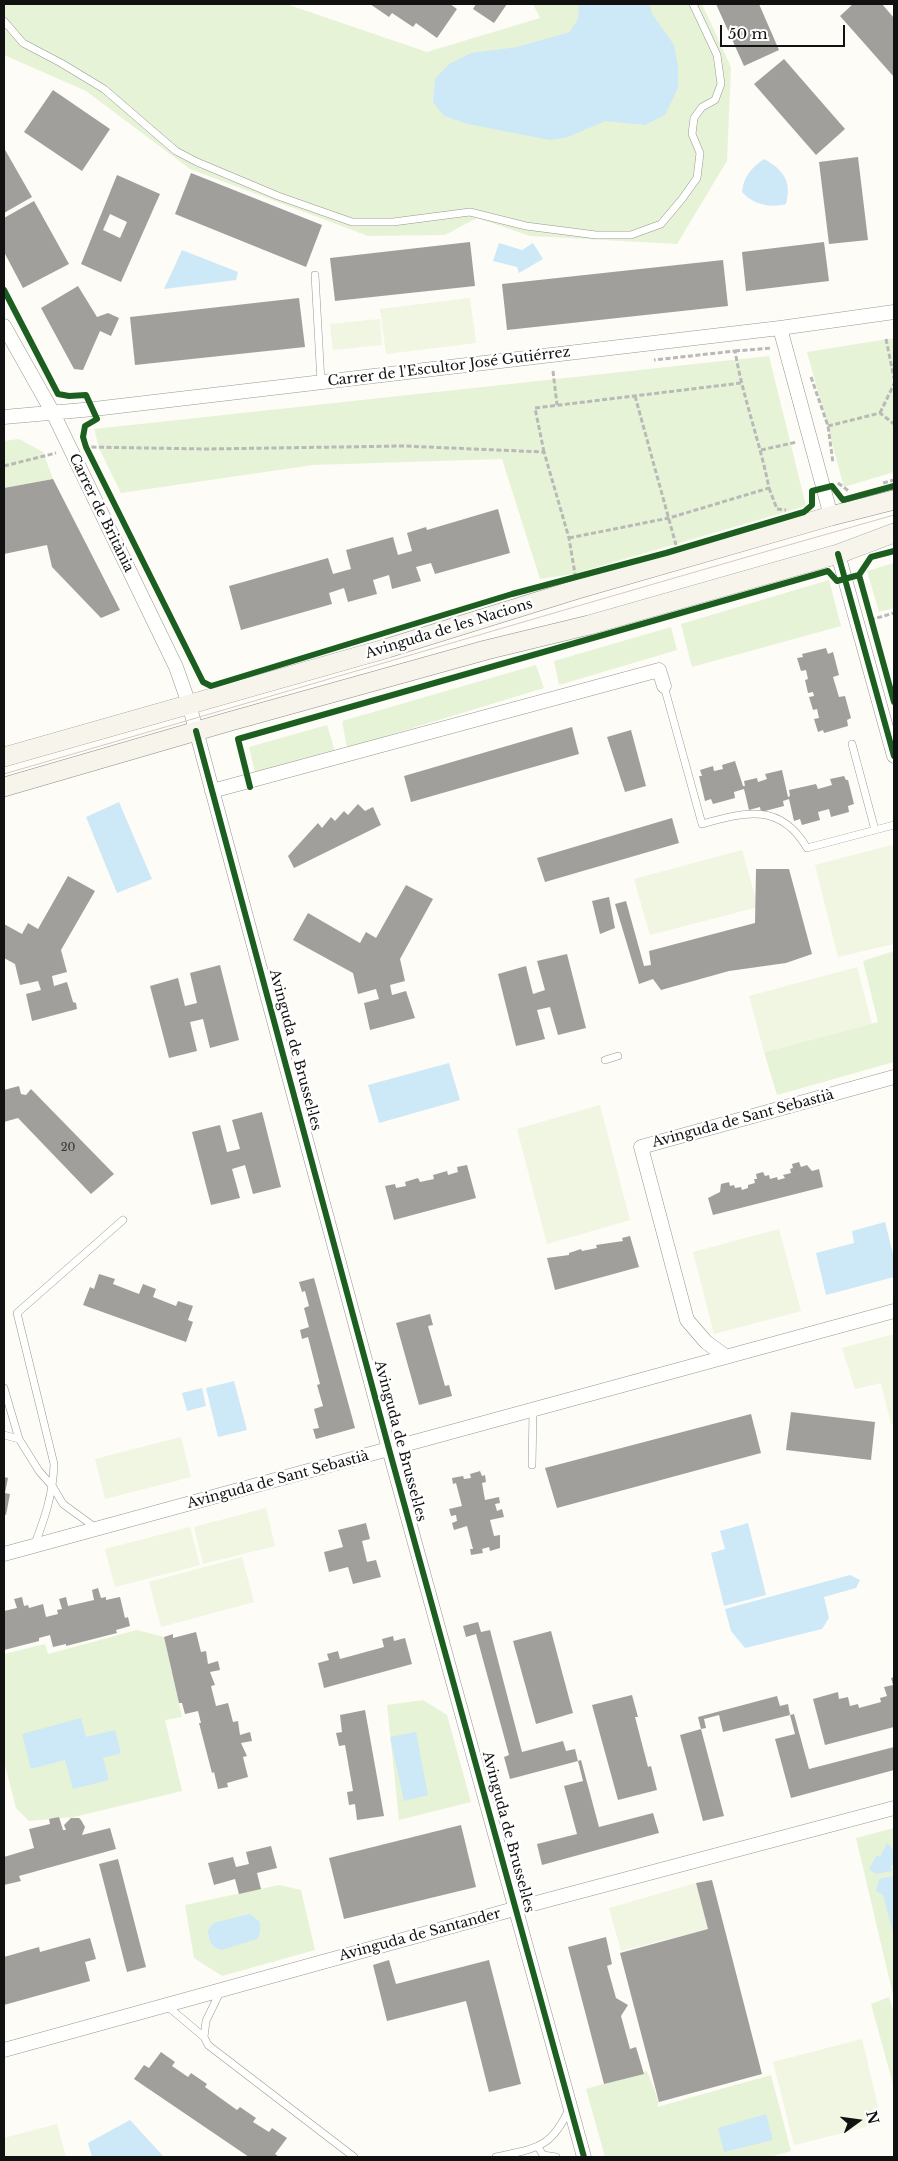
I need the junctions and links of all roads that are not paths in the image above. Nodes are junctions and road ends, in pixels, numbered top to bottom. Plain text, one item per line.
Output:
1 (693, 4) edge
2 (4, 20) edge
3 (315, 275) dead end
4 (894, 312) edge
5 (4, 326) edge
6 (780, 328) junction
7 (322, 382) junction
8 (53, 413) junction
9 (4, 417) edge
10 (886, 495) edge
11 (831, 516) junction
12 (894, 533) edge
13 (838, 554) junction
14 (664, 686) joint
15 (189, 704) junction
16 (196, 731) junction
17 (852, 744) dead end
18 (4, 756) edge
19 (894, 756) edge
20 (4, 787) edge
21 (212, 791) junction
22 (894, 825) edge
23 (875, 830) junction
24 (618, 1056) dead end
25 (605, 1060) dead end
26 (894, 1077) edge
27 (123, 1220) dead end
28 (894, 1312) edge
29 (725, 1356) junction
30 (4, 1388) edge
31 (533, 1411) junction
32 (4, 1435) edge
33 (19, 1440) junction
34 (389, 1449) junction
35 (532, 1465) dead end
36 (53, 1487) junction
37 (97, 1529) junction
38 (34, 1546) junction
39 (4, 1554) edge
40 (894, 1808) edge
41 (516, 1909) junction
42 (221, 1990) junction
43 (166, 2005) junction
44 (204, 2037) junction
45 (4, 2050) edge
46 (571, 2106) junction
47 (538, 2147) junction
48 (354, 2157) edge
49 (496, 2157) edge
50 (556, 2157) edge
51 (584, 2157) edge

1 - 2 lane
3 - 7 lane
4 - 6 street, Carrer de l'Escultor José Gutiérrez
5 - 8 street, Carrer de Britània
6 - 7 street, Carrer de l'Escultor José Gutiérrez
6 - 11 street
7 - 8 street, Carrer de l'Escultor José Gutiérrez
8 - 9 street, Carrer de l'Escultor José Gutiérrez
8 - 15 street, Carrer de Britània
10 - 11 main road, Avinguda de les Nacions
11 - 15 main road, Avinguda de les Nacions
12 - 13 main road, Avinguda de les Nacions
13 - 16 main road, Avinguda de les Nacions
13 - 19 street
14 - 21 street
14 - 23 lane
15 - 16 street, Avinguda de Brussel·les
15 - 18 main road, Avinguda de les Nacions
16 - 20 main road, Avinguda de les Nacions
16 - 21 street, Avinguda de Brussel·les
17 - 23 lane
21 - 34 street, Avinguda de Brussel·les
22 - 23 lane
24 - 25 lane
26 - 29 street, Avinguda de Sant Sebastià
27 - 36 lane
28 - 29 street, Avinguda de Sant Sebastià
29 - 31 street, Avinguda de Sant Sebastià
30 - 33 lane
31 - 34 street, Avinguda de Sant Sebastià
31 - 35 lane
32 - 33 lane
33 - 36 lane
34 - 37 street, Avinguda de Sant Sebastià
34 - 41 street, Avinguda de Brussel·les
36 - 37 lane
36 - 38 lane
37 - 38 street, Avinguda de Sant Sebastià
38 - 39 street, Avinguda de Sant Sebastià
40 - 41 street, Avinguda de Santander
41 - 42 street, Avinguda de Santander
41 - 46 street, Avinguda de Brussel·les
42 - 43 street, Avinguda de Santander
42 - 44 lane
43 - 44 lane
43 - 45 street, Avinguda de Santander
44 - 48 lane
46 - 47 lane
46 - 51 street, Avinguda de Brussel·les
47 - 49 lane
47 - 50 lane

